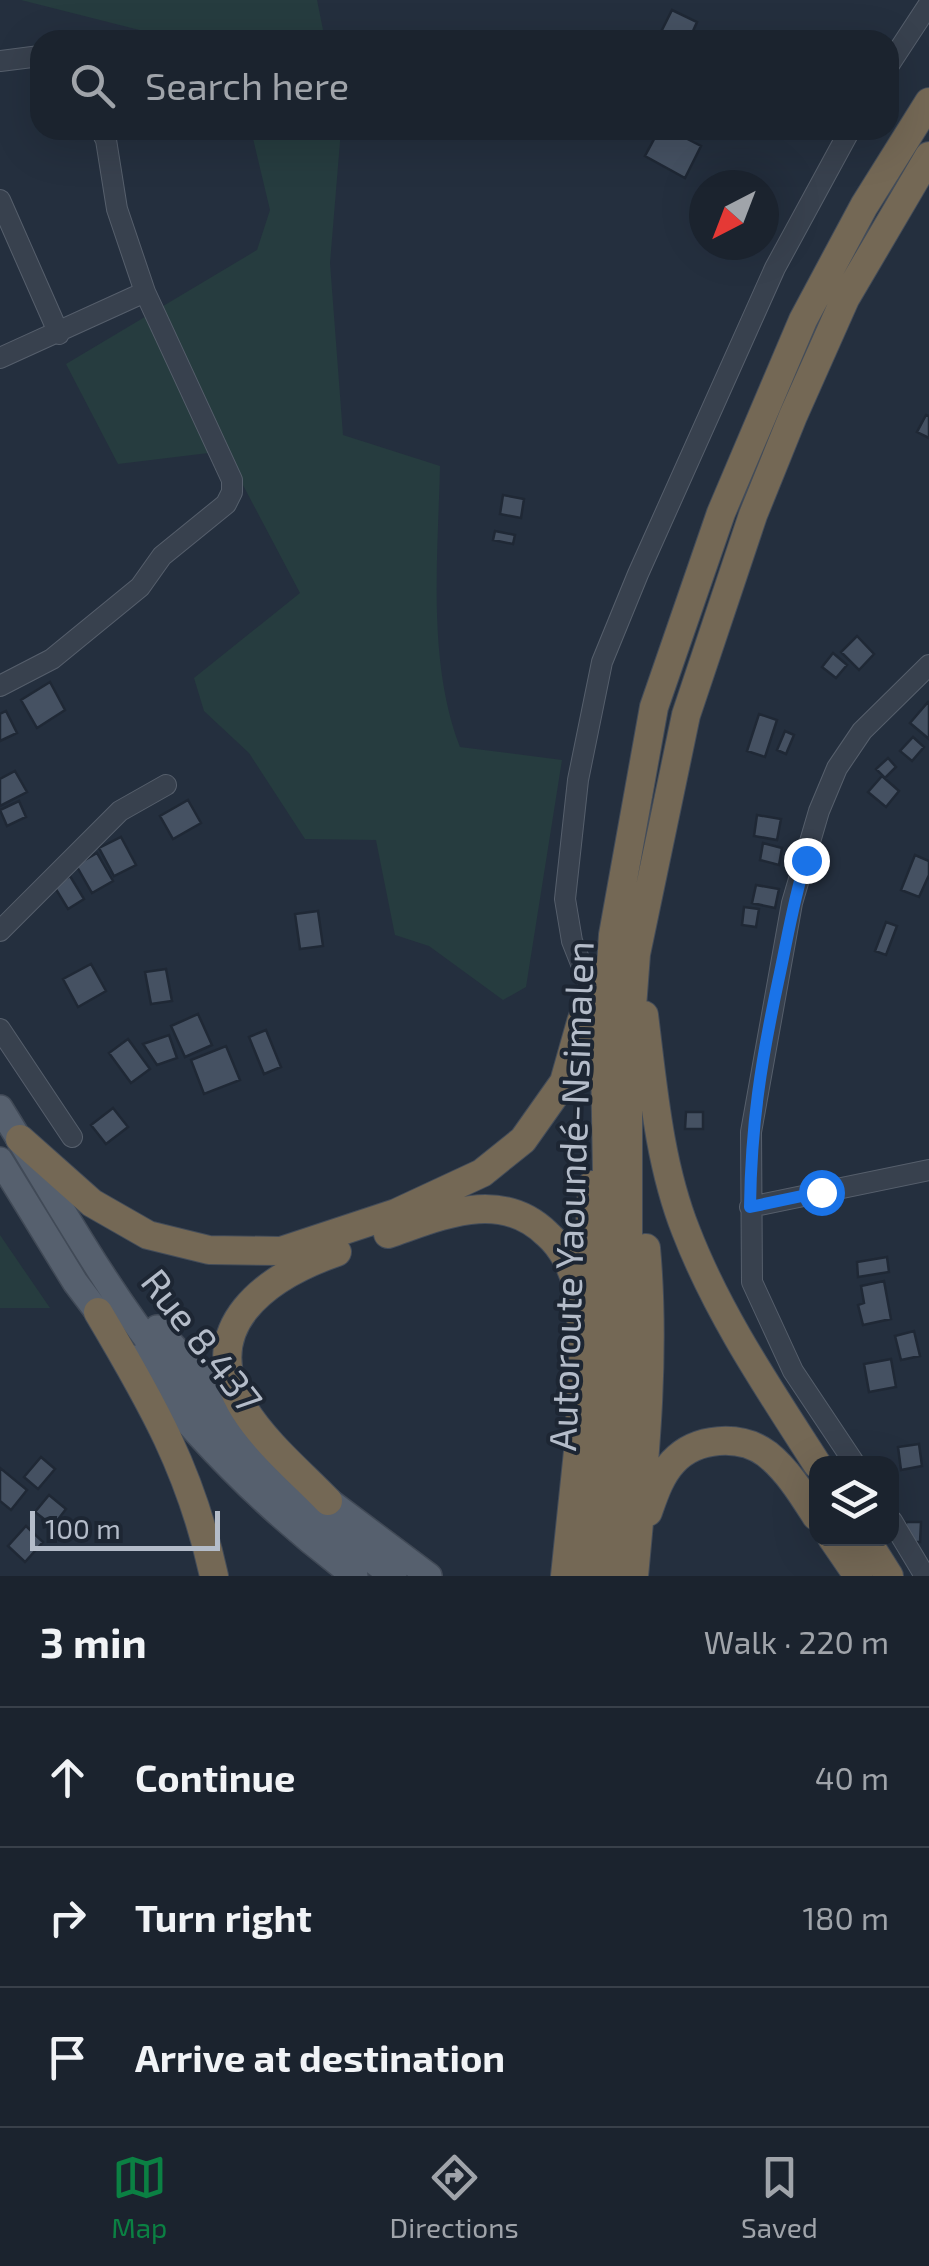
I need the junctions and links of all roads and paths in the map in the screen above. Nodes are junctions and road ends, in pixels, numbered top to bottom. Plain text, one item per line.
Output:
1 (929, 4) edge
2 (899, 50) edge
3 (30, 57) edge
4 (0, 61) edge
5 (929, 102) edge
6 (106, 140) edge
7 (844, 140) edge
8 (929, 156) edge
9 (0, 200) edge
10 (145, 292) junction
11 (58, 334) junction
12 (0, 358) edge
13 (929, 666) edge
14 (0, 686) edge
15 (166, 785) dead end
16 (0, 931) edge
17 (613, 935) junction
18 (636, 954) junction
19 (593, 994) junction
20 (0, 1029) edge
21 (616, 1060) junction
22 (0, 1108) edge
23 (72, 1137) dead end
24 (10, 1150) edge
25 (929, 1170) edge
26 (750, 1207) junction
27 (98, 1265) junction
28 (98, 1312) junction
29 (583, 1342) junction
30 (812, 1456) edge
31 (849, 1456) edge
32 (259, 1499) junction
33 (328, 1501) junction
34 (809, 1506) edge
35 (899, 1533) edge
36 (837, 1546) edge
37 (871, 1546) edge
38 (627, 1575) edge
39 (214, 1576) edge
40 (330, 1576) edge
41 (355, 1576) edge
42 (394, 1576) edge
43 (429, 1576) edge
44 (564, 1576) edge
45 (587, 1576) edge
46 (858, 1576) edge
47 (889, 1576) edge
48 (925, 1576) edge

1 - 2 street
3 - 4 street
5 - 17 highway, Autoroute Yaoundé-Nsimalen
6 - 10 street
7 - 19 street
8 - 18 highway, Autoroute Yaoundé-Nsimalen
9 - 11 street
10 - 11 street
10 - 14 street
11 - 12 street
13 - 26 street
15 - 16 street
17 - 19 highway
17 - 21 highway, Autoroute Yaoundé-Nsimalen
18 - 21 highway, Autoroute Yaoundé-Nsimalen
18 - 30 highway
19 - 24 highway
20 - 23 street
21 - 29 highway
21 - 38 highway, Autoroute Yaoundé-Nsimalen
21 - 45 highway, Autoroute Yaoundé-Nsimalen
22 - 24 main road, Rue 8.437
24 - 27 main road, Rue 8.437
24 - 28 main road, Rue 8.437
25 - 26 street
26 - 31 street
27 - 33 main road
27 - 42 main road, Rue 8.437
28 - 32 main road, Rue 8.437
28 - 39 highway
29 - 33 highway
29 - 44 highway
32 - 40 main road
32 - 41 main road, Rue 8.437
33 - 43 main road
34 - 38 highway
35 - 48 street
36 - 46 highway
37 - 47 highway

